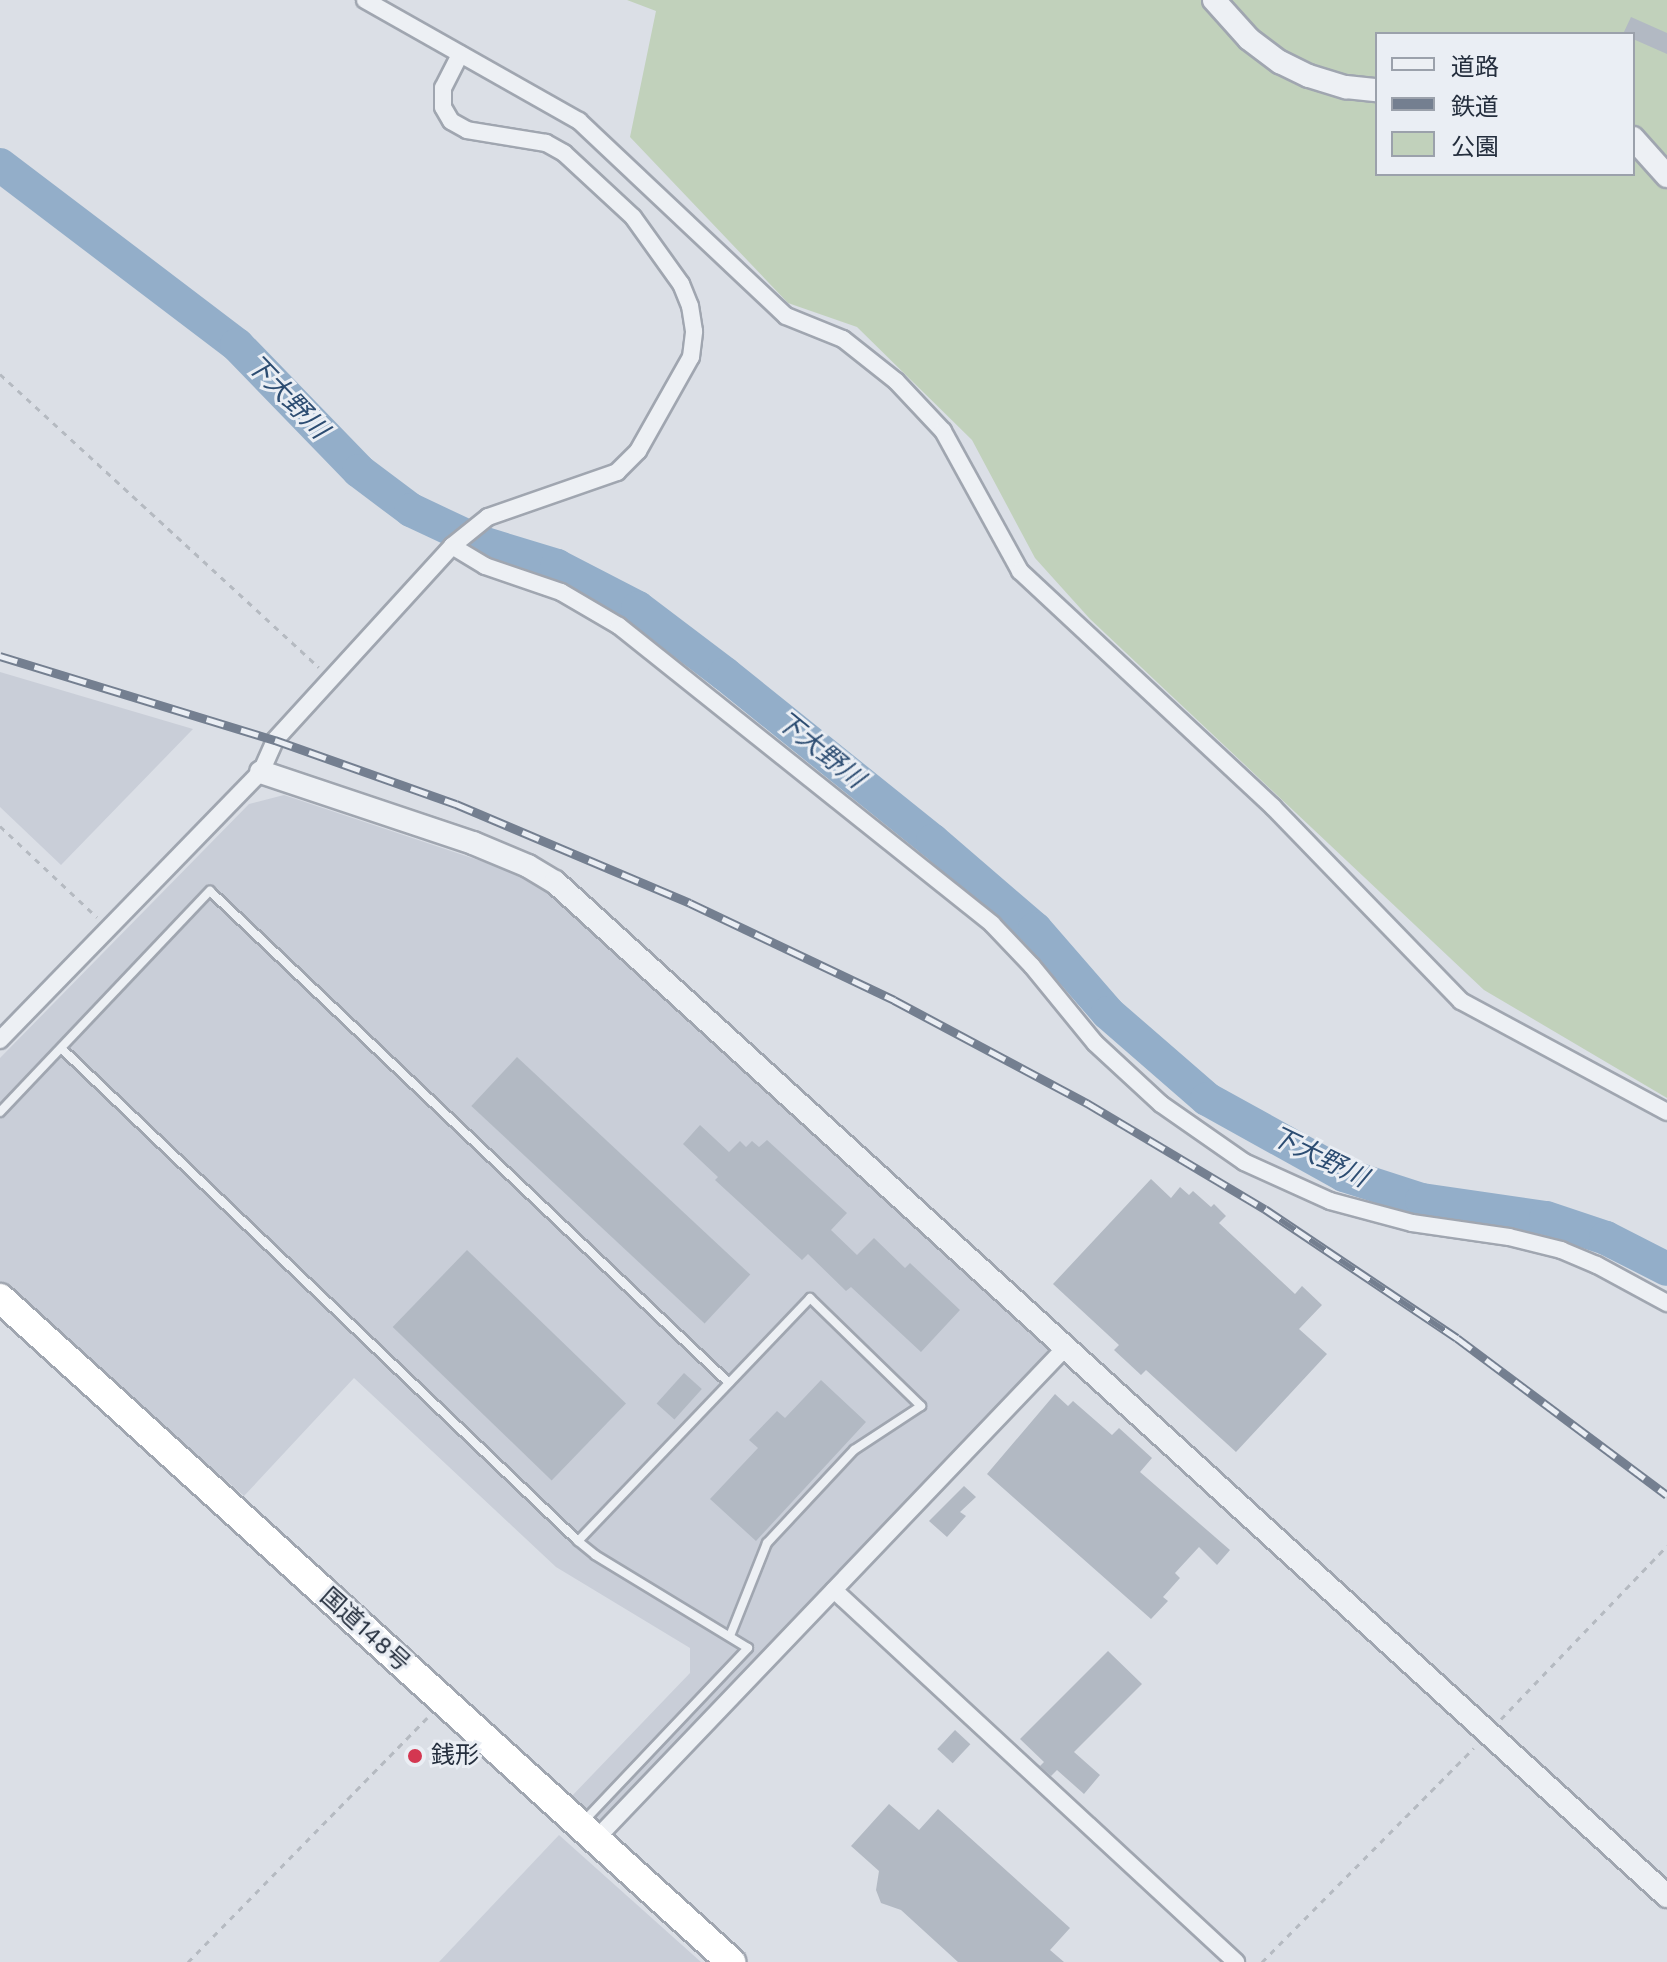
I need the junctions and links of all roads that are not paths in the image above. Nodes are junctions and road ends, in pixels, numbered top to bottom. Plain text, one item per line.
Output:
1 (365, 0) edge
2 (1214, 0) edge
3 (460, 54) junction
4 (1375, 90) edge
5 (1635, 140) edge
6 (1667, 176) edge
7 (452, 546) junction
8 (261, 772) junction
9 (0, 1040) edge
10 (61, 1048) junction
11 (0, 1112) edge
12 (1667, 1112) edge
13 (0, 1298) edge
14 (1667, 1303) edge
15 (1066, 1347) junction
16 (729, 1383) junction
17 (578, 1541) junction
18 (834, 1590) junction
19 (730, 1636) junction
20 (588, 1832) junction
21 (1667, 1896) edge
22 (731, 1962) edge
23 (1236, 1962) edge

1 - 3 street
2 - 4 street
3 - 7 street
3 - 12 street
5 - 6 street
7 - 8 street
7 - 14 street
8 - 9 street
8 - 15 street
10 - 11 lane
10 - 16 lane
10 - 17 lane
13 - 20 highway, 国道148号
15 - 18 street
15 - 21 street
16 - 17 lane
16 - 19 lane
17 - 19 lane
18 - 20 street
18 - 23 street
19 - 20 lane
20 - 22 highway, 国道148号

